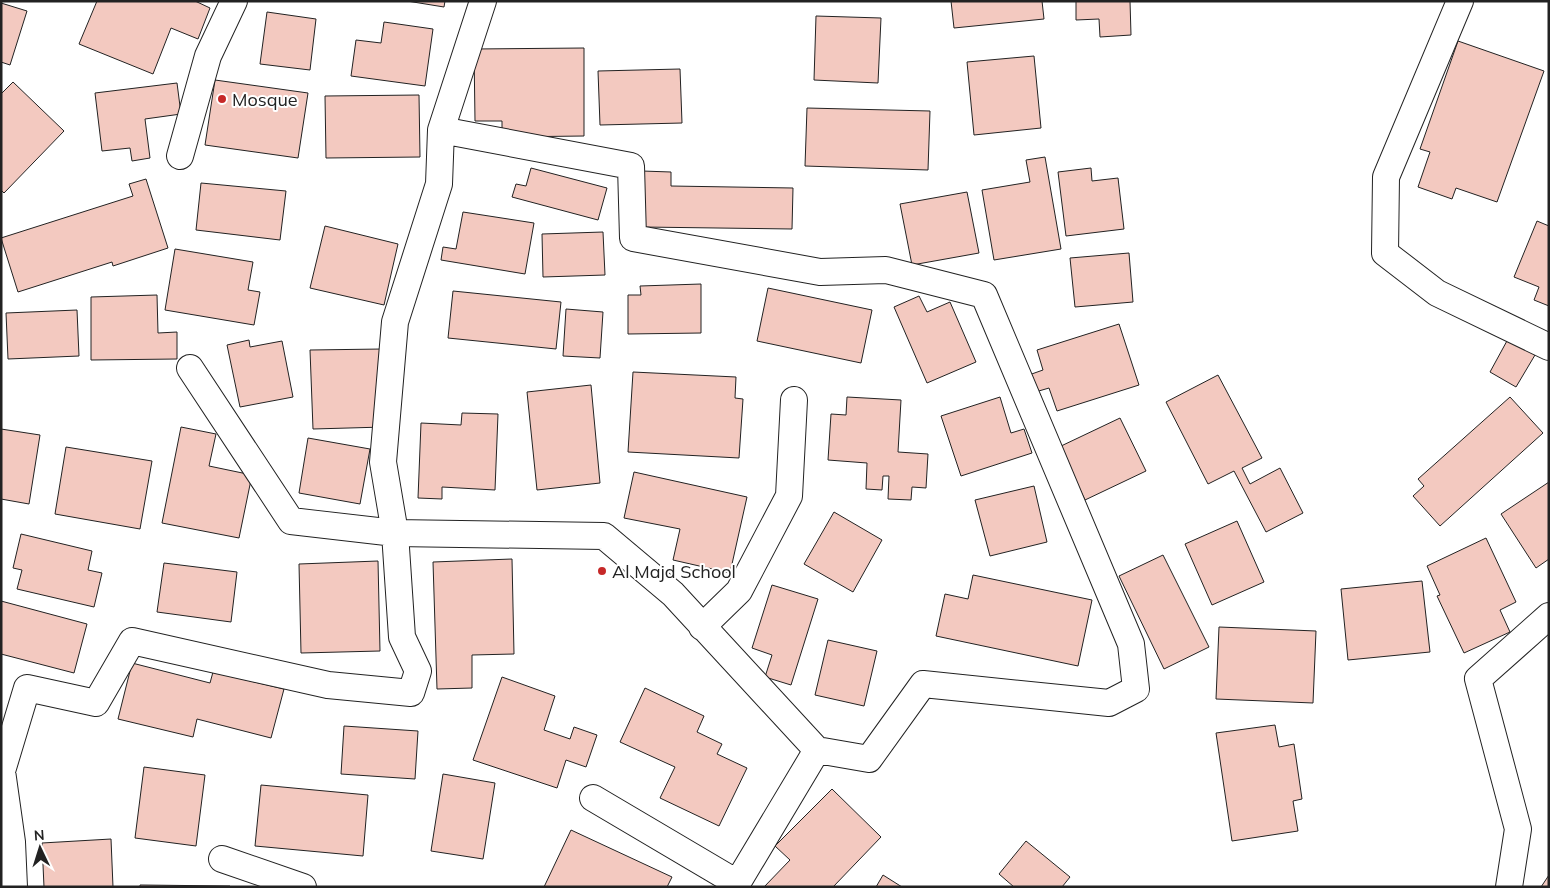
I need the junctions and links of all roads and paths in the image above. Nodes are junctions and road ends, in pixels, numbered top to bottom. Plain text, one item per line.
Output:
1 (234, 1) edge
2 (483, 1) edge
3 (1460, 1) edge
4 (441, 130) junction
5 (180, 156) dead end
6 (1549, 346) edge
7 (190, 368) dead end
8 (794, 400) dead end
9 (394, 533) junction
10 (1549, 616) edge
11 (702, 627) junction
12 (817, 750) junction
13 (3, 793) edge
14 (593, 798) dead end
15 (222, 859) dead end
16 (736, 885) edge
17 (14, 887) edge
18 (303, 887) edge
19 (1509, 887) edge

1 - 5 street
2 - 4 street
3 - 6 street
4 - 9 street
4 - 12 street
7 - 9 street
8 - 11 street
9 - 11 street
9 - 13 street
10 - 19 street
11 - 12 street
12 - 16 street
13 - 17 street
14 - 16 street
15 - 18 street

